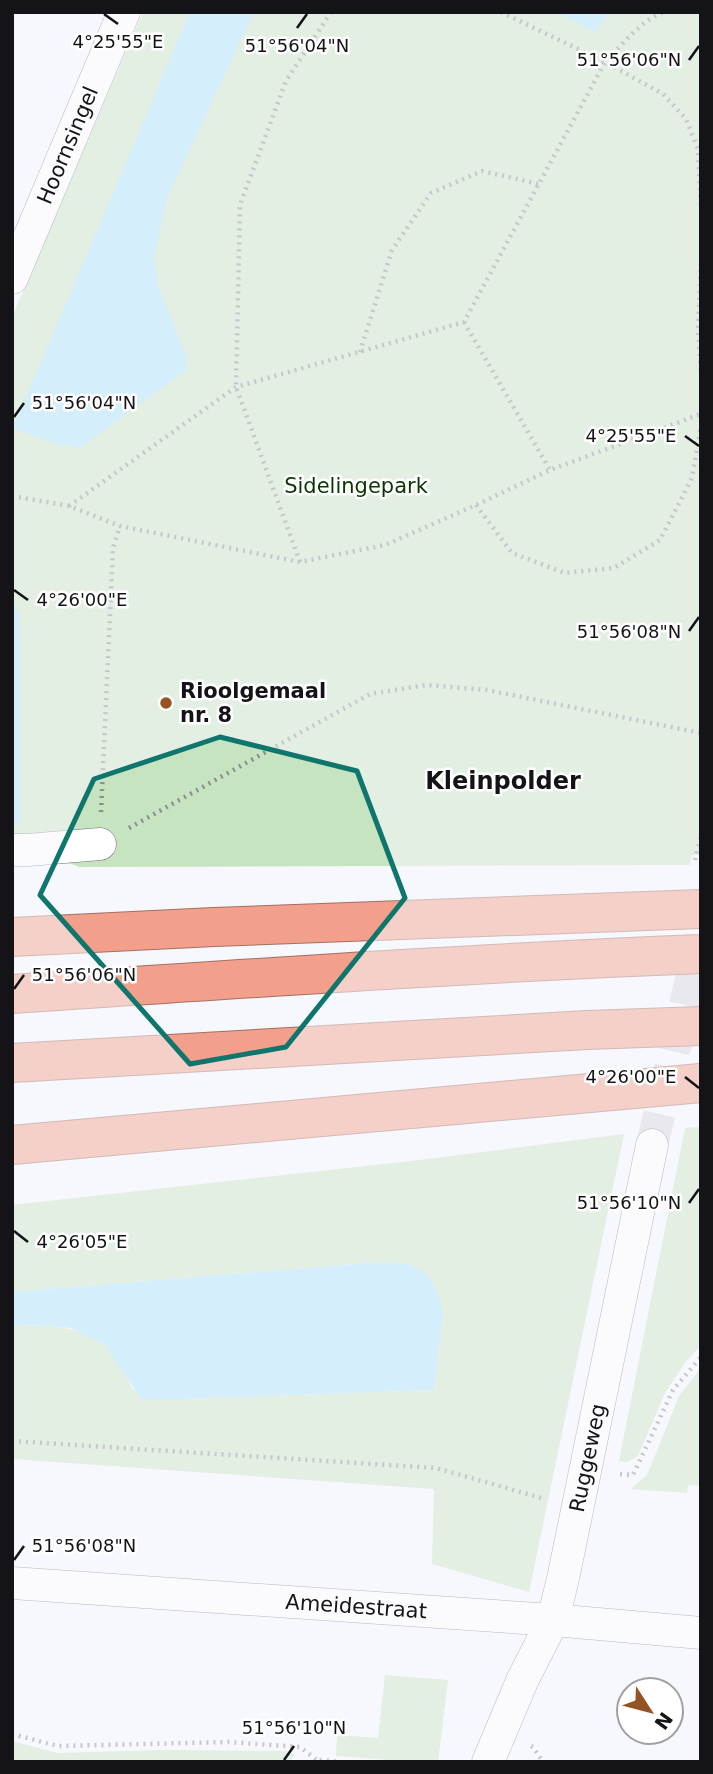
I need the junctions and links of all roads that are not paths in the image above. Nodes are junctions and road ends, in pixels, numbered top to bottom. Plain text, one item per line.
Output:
1 (124, 12) edge
2 (12, 278) edge
3 (100, 844) road end
4 (12, 850) edge
5 (701, 909) edge
6 (12, 937) edge
7 (701, 954) edge
8 (12, 994) edge
9 (701, 1026) edge
10 (12, 1063) edge
11 (701, 1083) edge
12 (12, 1144) edge
13 (652, 1144) tunnel mouth
14 (12, 1583) edge
15 (553, 1620) junction
16 (701, 1633) edge
17 (488, 1762) edge

1 - 2 street, Hoornsingel
3 - 4 street
5 - 6 highway
7 - 8 highway
9 - 10 highway
11 - 12 highway
13 - 15 street, Ruggeweg
14 - 15 street, Ameidestraat
15 - 16 street, Ameidestraat
15 - 17 street, Ruggeweg

